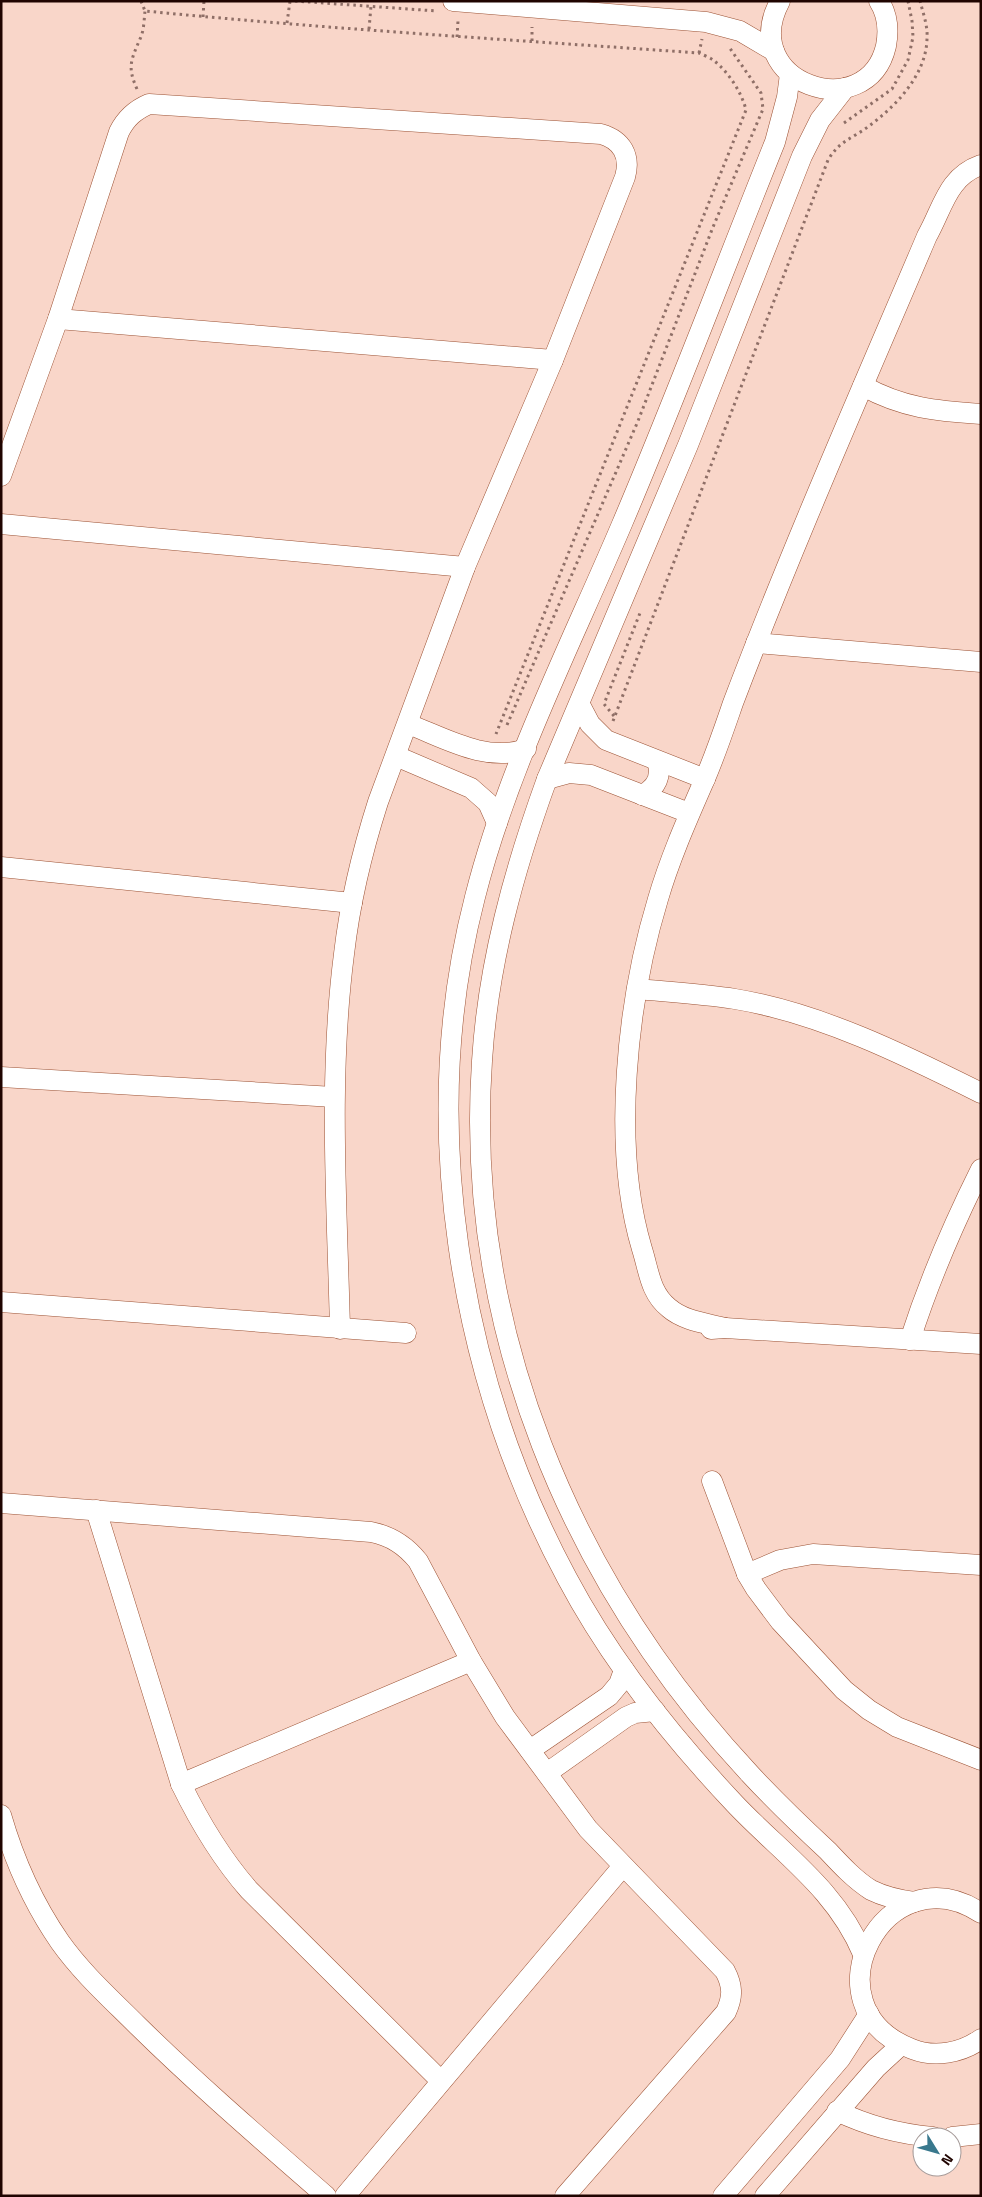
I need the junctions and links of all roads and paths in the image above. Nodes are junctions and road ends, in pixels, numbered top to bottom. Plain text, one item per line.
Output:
1 (141, 1) edge
2 (204, 1) edge
3 (290, 1) edge
4 (780, 1) edge
5 (879, 1) edge
6 (908, 1) edge
7 (920, 1) edge
8 (371, 6) dead end
9 (456, 7) edge
10 (146, 11) junction
11 (203, 17) junction
12 (533, 20) dead end
13 (287, 23) junction
14 (369, 30) junction
15 (457, 37) junction
16 (532, 41) junction
17 (774, 51) junction
18 (790, 74) junction
19 (845, 88) junction
20 (138, 91) dead end
21 (838, 128) dead end
22 (981, 153) edge
23 (981, 165) edge
24 (927, 236) junction
25 (58, 319) junction
26 (553, 360) junction
27 (863, 386) junction
28 (981, 414) edge
29 (1, 476) edge
30 (1, 524) edge
31 (465, 567) junction
32 (644, 604) dead end
33 (756, 643) junction
34 (981, 662) edge
35 (580, 705) junction
36 (615, 716) junction
37 (408, 724) junction
38 (606, 740) junction
39 (526, 749) junction
40 (487, 754) junction
41 (396, 756) junction
42 (657, 761) junction
43 (547, 778) junction
44 (704, 779) junction
45 (642, 795) junction
46 (689, 813) junction
47 (497, 823) junction
48 (1, 867) edge
49 (352, 903) junction
50 (637, 989) junction
51 (1, 1077) edge
52 (981, 1093) edge
53 (334, 1097) junction
54 (981, 1169) edge
55 (1, 1302) edge
56 (340, 1329) junction
57 (406, 1333) dead end
58 (910, 1340) junction
59 (981, 1344) edge
60 (712, 1481) dead end
61 (1, 1503) edge
62 (96, 1510) junction
63 (981, 1565) edge
64 (747, 1574) junction
65 (471, 1661) junction
66 (624, 1670) junction
67 (654, 1710) junction
68 (530, 1750) junction
69 (981, 1760) edge
70 (547, 1773) junction
71 (181, 1784) junction
72 (1, 1815) edge
73 (623, 1866) junction
74 (914, 1902) junction
75 (981, 1913) edge
76 (863, 1954) junction
77 (869, 2014) junction
78 (978, 2043) edge
79 (901, 2045) junction
80 (441, 2081) junction
81 (837, 2111) junction
82 (912, 2134) edge
83 (981, 2134) edge
84 (962, 2136) edge
85 (326, 2196) edge
86 (344, 2196) edge
87 (565, 2196) edge
88 (723, 2196) edge
89 (765, 2196) edge

1 - 10 path
2 - 11 path
3 - 13 path
4 - 17 street
5 - 19 street
6 - 21 path
7 - 36 path
8 - 14 path
9 - 15 path
9 - 17 street
10 - 11 path
10 - 20 path
11 - 13 path
12 - 16 path
13 - 14 path
14 - 15 path
15 - 16 path
16 - 40 path
17 - 18 street
18 - 19 street
18 - 39 street
19 - 35 street
22 - 24 street
23 - 24 street
24 - 27 street
25 - 26 street
25 - 26 street
25 - 29 street
26 - 31 street
27 - 28 street
27 - 33 street
30 - 31 street
31 - 37 street
32 - 36 path
33 - 34 street
33 - 44 street
35 - 38 street
35 - 43 street
36 - 38 path
37 - 40 street
37 - 41 street
38 - 42 street
39 - 40 street
39 - 47 street
41 - 47 street
41 - 49 street
42 - 44 street
42 - 45 street
43 - 45 street
43 - 74 street
44 - 46 street
45 - 46 street
46 - 50 street
47 - 66 street
48 - 49 street
49 - 53 street
50 - 52 street
50 - 58 street
51 - 53 street
53 - 56 street
54 - 58 street
55 - 56 street
56 - 57 street
58 - 59 street
60 - 64 street
61 - 62 street
62 - 65 street
62 - 71 street
63 - 64 street
64 - 69 street
65 - 68 street
65 - 71 street
66 - 67 street
66 - 68 street
67 - 70 street
67 - 76 street
68 - 70 street
70 - 73 street
71 - 80 street
72 - 85 street
73 - 80 street
73 - 87 street
74 - 75 street
74 - 76 street
76 - 77 street
77 - 79 street
77 - 88 street
78 - 79 street
79 - 81 street
80 - 86 street
81 - 82 street
81 - 89 street
83 - 84 street

